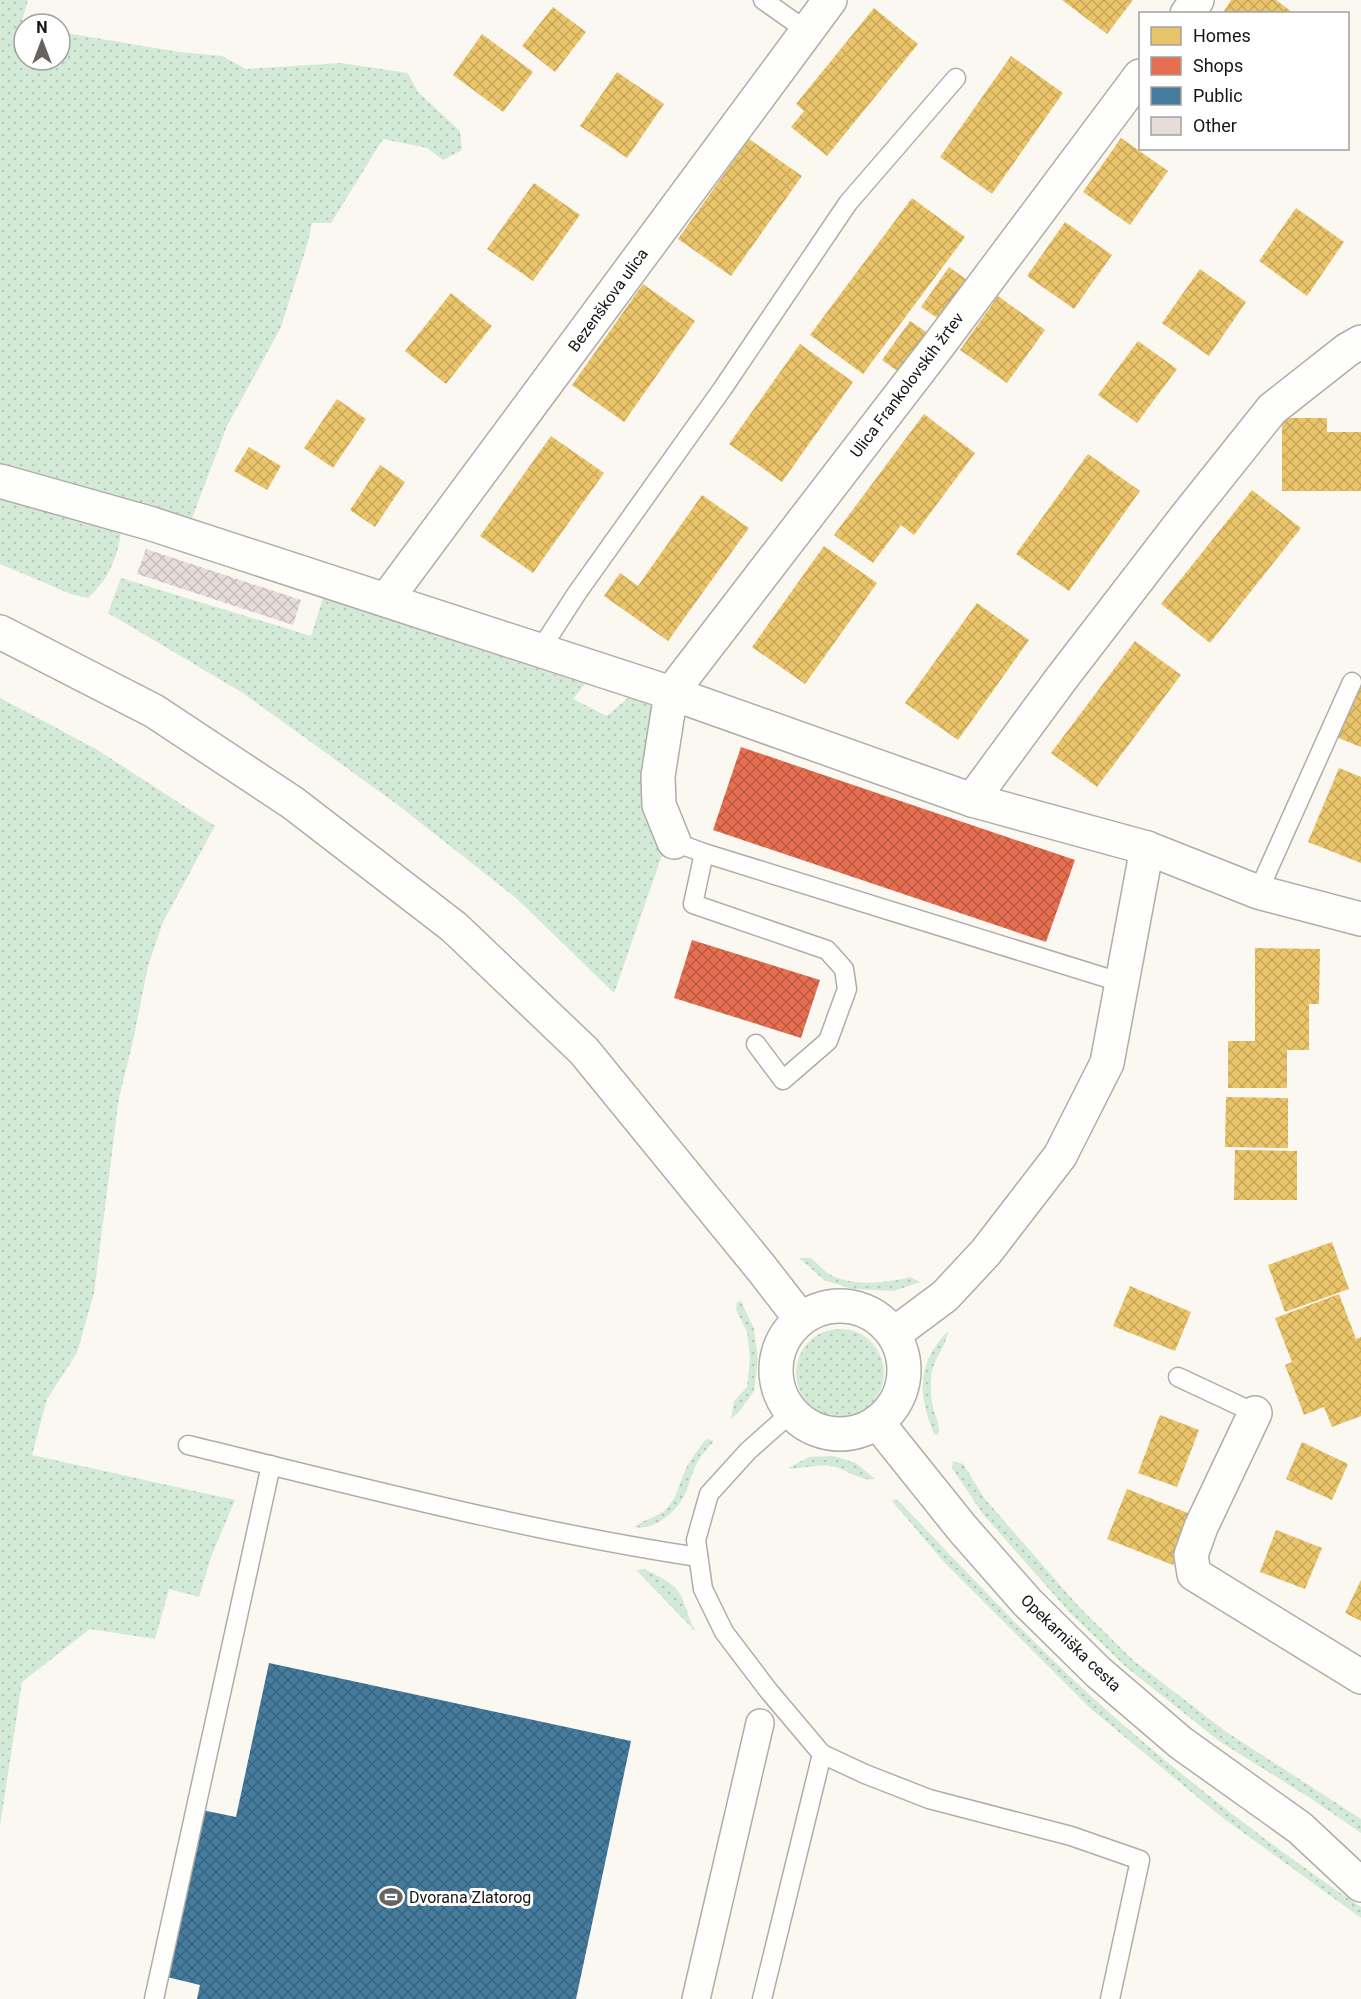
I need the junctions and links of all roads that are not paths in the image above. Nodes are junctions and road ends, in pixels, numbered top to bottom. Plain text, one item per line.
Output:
1 (763, 0) edge
2 (830, 0) edge
3 (807, 31) junction
4 (1139, 77) edge
5 (956, 78) dead end
6 (1361, 342) edge
7 (0, 481) edge
8 (386, 600) junction
9 (0, 632) edge
10 (540, 650) junction
11 (1352, 682) dead end
12 (671, 693) junction
13 (972, 800) junction
14 (674, 842) joint
15 (1147, 848) junction
16 (704, 853) junction
17 (1258, 892) junction
18 (1361, 919) edge
19 (1123, 983) junction
20 (756, 1044) dead end
21 (800, 1318) junction
22 (894, 1334) junction
23 (1178, 1377) dead end
24 (792, 1412) junction
25 (1256, 1413) joint
26 (878, 1422) junction
27 (188, 1445) dead end
28 (271, 1465) junction
29 (699, 1557) junction
30 (1361, 1677) edge
31 (760, 1723) dead end
32 (822, 1754) junction
33 (1300, 1828) junction
34 (1361, 1856) edge
35 (1361, 1886) edge
36 (154, 1999) edge
37 (696, 1999) edge
38 (762, 1999) edge
39 (1110, 1999) edge

1 - 3 lane
2 - 3 street, Bezenškova ulica
3 - 8 street, Bezenškova ulica
4 - 12 street, Ulica Frankolovskih žrtev
5 - 10 lane
6 - 13 street
7 - 8 street
8 - 10 street
9 - 21 street
10 - 12 street
11 - 17 lane
12 - 13 street
12 - 14 street
13 - 15 street
14 - 16 lane
15 - 17 street
15 - 19 street
16 - 19 lane
16 - 20 lane
17 - 18 street
19 - 22 street
21 - 22 street
21 - 24 street
22 - 26 street
23 - 25 lane
24 - 26 street
24 - 29 lane
25 - 30 street
26 - 33 street, Opekarniška cesta
27 - 28 lane
28 - 29 lane
28 - 36 lane
29 - 32 lane
31 - 37 street
32 - 38 lane
32 - 39 lane
33 - 34 street
33 - 35 street

